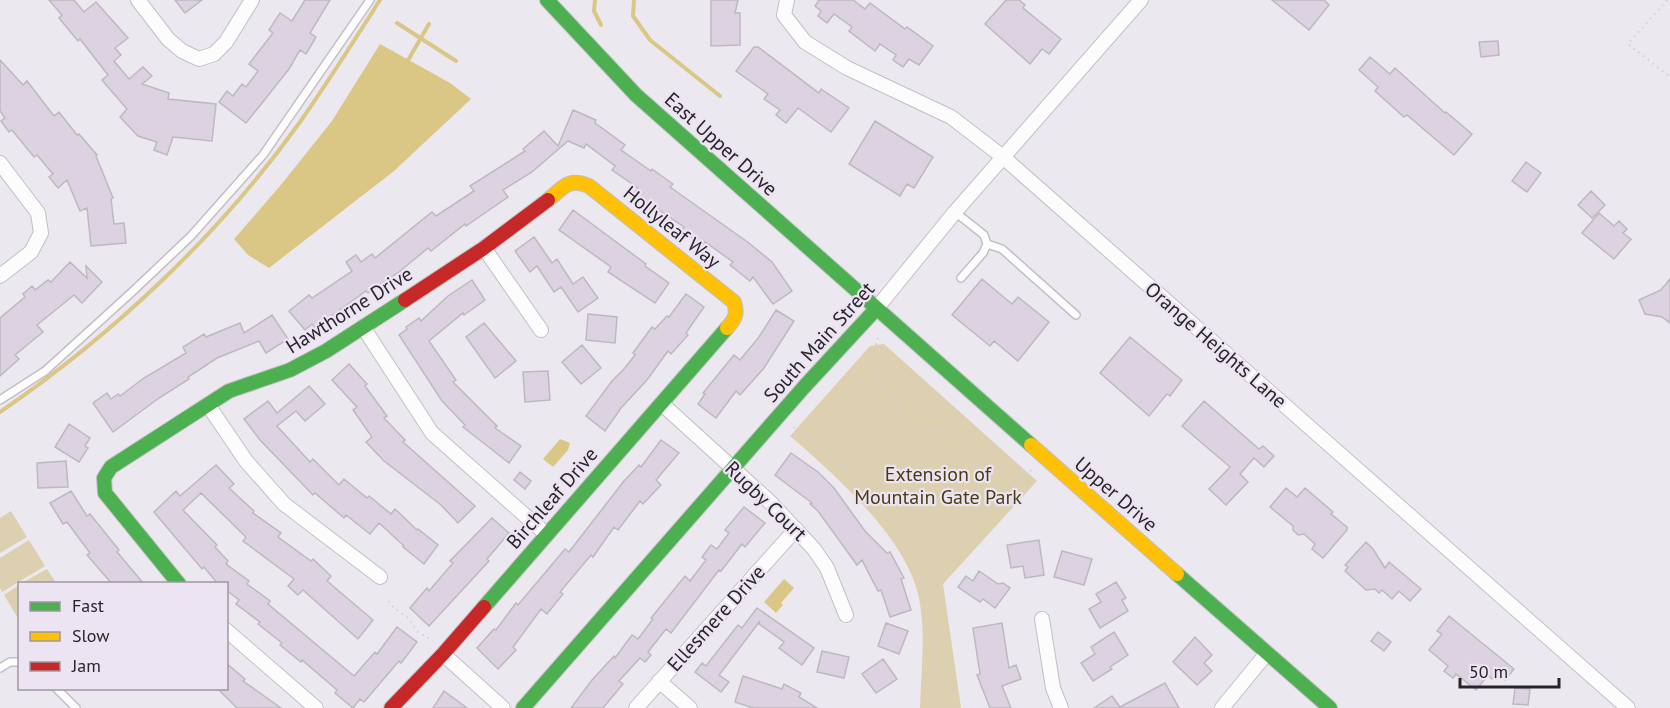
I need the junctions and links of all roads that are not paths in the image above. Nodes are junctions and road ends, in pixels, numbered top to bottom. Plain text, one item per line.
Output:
1 (138, 0) edge
2 (252, 0) edge
3 (370, 0) edge
4 (547, 0) edge
5 (787, 0) edge
6 (1141, 0) edge
7 (1003, 157) junction
8 (0, 163) edge
9 (577, 181) joint
10 (955, 212) junction
11 (987, 244) junction
12 (484, 248) junction
13 (0, 276) edge
14 (961, 278) dead end
15 (876, 309) junction
16 (737, 310) joint
17 (1076, 315) dead end
18 (363, 327) junction
19 (541, 330) dead end
20 (0, 400) edge
21 (662, 404) junction
22 (208, 405) junction
23 (734, 468) junction
24 (796, 529) junction
25 (546, 534) junction
26 (380, 577) dead end
27 (177, 582) edge
28 (846, 615) dead end
29 (1042, 619) dead end
30 (228, 632) edge
31 (439, 648) junction
32 (1267, 653) junction
33 (18, 662) edge
34 (0, 668) edge
35 (659, 681) junction
36 (58, 690) edge
37 (76, 708) edge
38 (316, 708) edge
39 (391, 708) edge
40 (503, 708) edge
41 (523, 708) edge
42 (636, 708) edge
43 (690, 708) edge
44 (1061, 708) edge
45 (1222, 708) edge
46 (1330, 708) edge
47 (1628, 708) edge

1 - 2 street
3 - 20 lane
4 - 15 main road, East Upper Drive
5 - 7 street, Orange Heights Lane
6 - 7 street, South Main Street
7 - 10 street, South Main Street
7 - 47 street, Orange Heights Lane
8 - 13 street
9 - 12 main road, Hawthorne Drive
9 - 16 main road, Hollyleaf Way
10 - 11 lane
10 - 15 street, South Main Street
11 - 14 lane
11 - 17 lane
12 - 18 main road, Hawthorne Drive
12 - 19 street
15 - 23 main road, South Main Street
15 - 32 main road, Upper Drive
16 - 21 main road, Birchleaf Drive
18 - 22 main road, Hawthorne Drive
18 - 25 street
21 - 23 street, Rugby Court
21 - 25 main road, Birchleaf Drive
22 - 26 street
22 - 27 main road, Hawthorne Drive
23 - 24 street, Rugby Court
23 - 41 main road, South Main Street
24 - 28 street, Rugby Court
24 - 35 street, Ellesmere Drive
25 - 31 main road, Birchleaf Drive
29 - 44 street
30 - 38 street
31 - 39 main road, Birchleaf Drive
31 - 40 street
32 - 45 street
32 - 46 main road, Upper Drive
33 - 34 lane
35 - 42 street, Ellesmere Drive
35 - 43 street
36 - 37 lane

